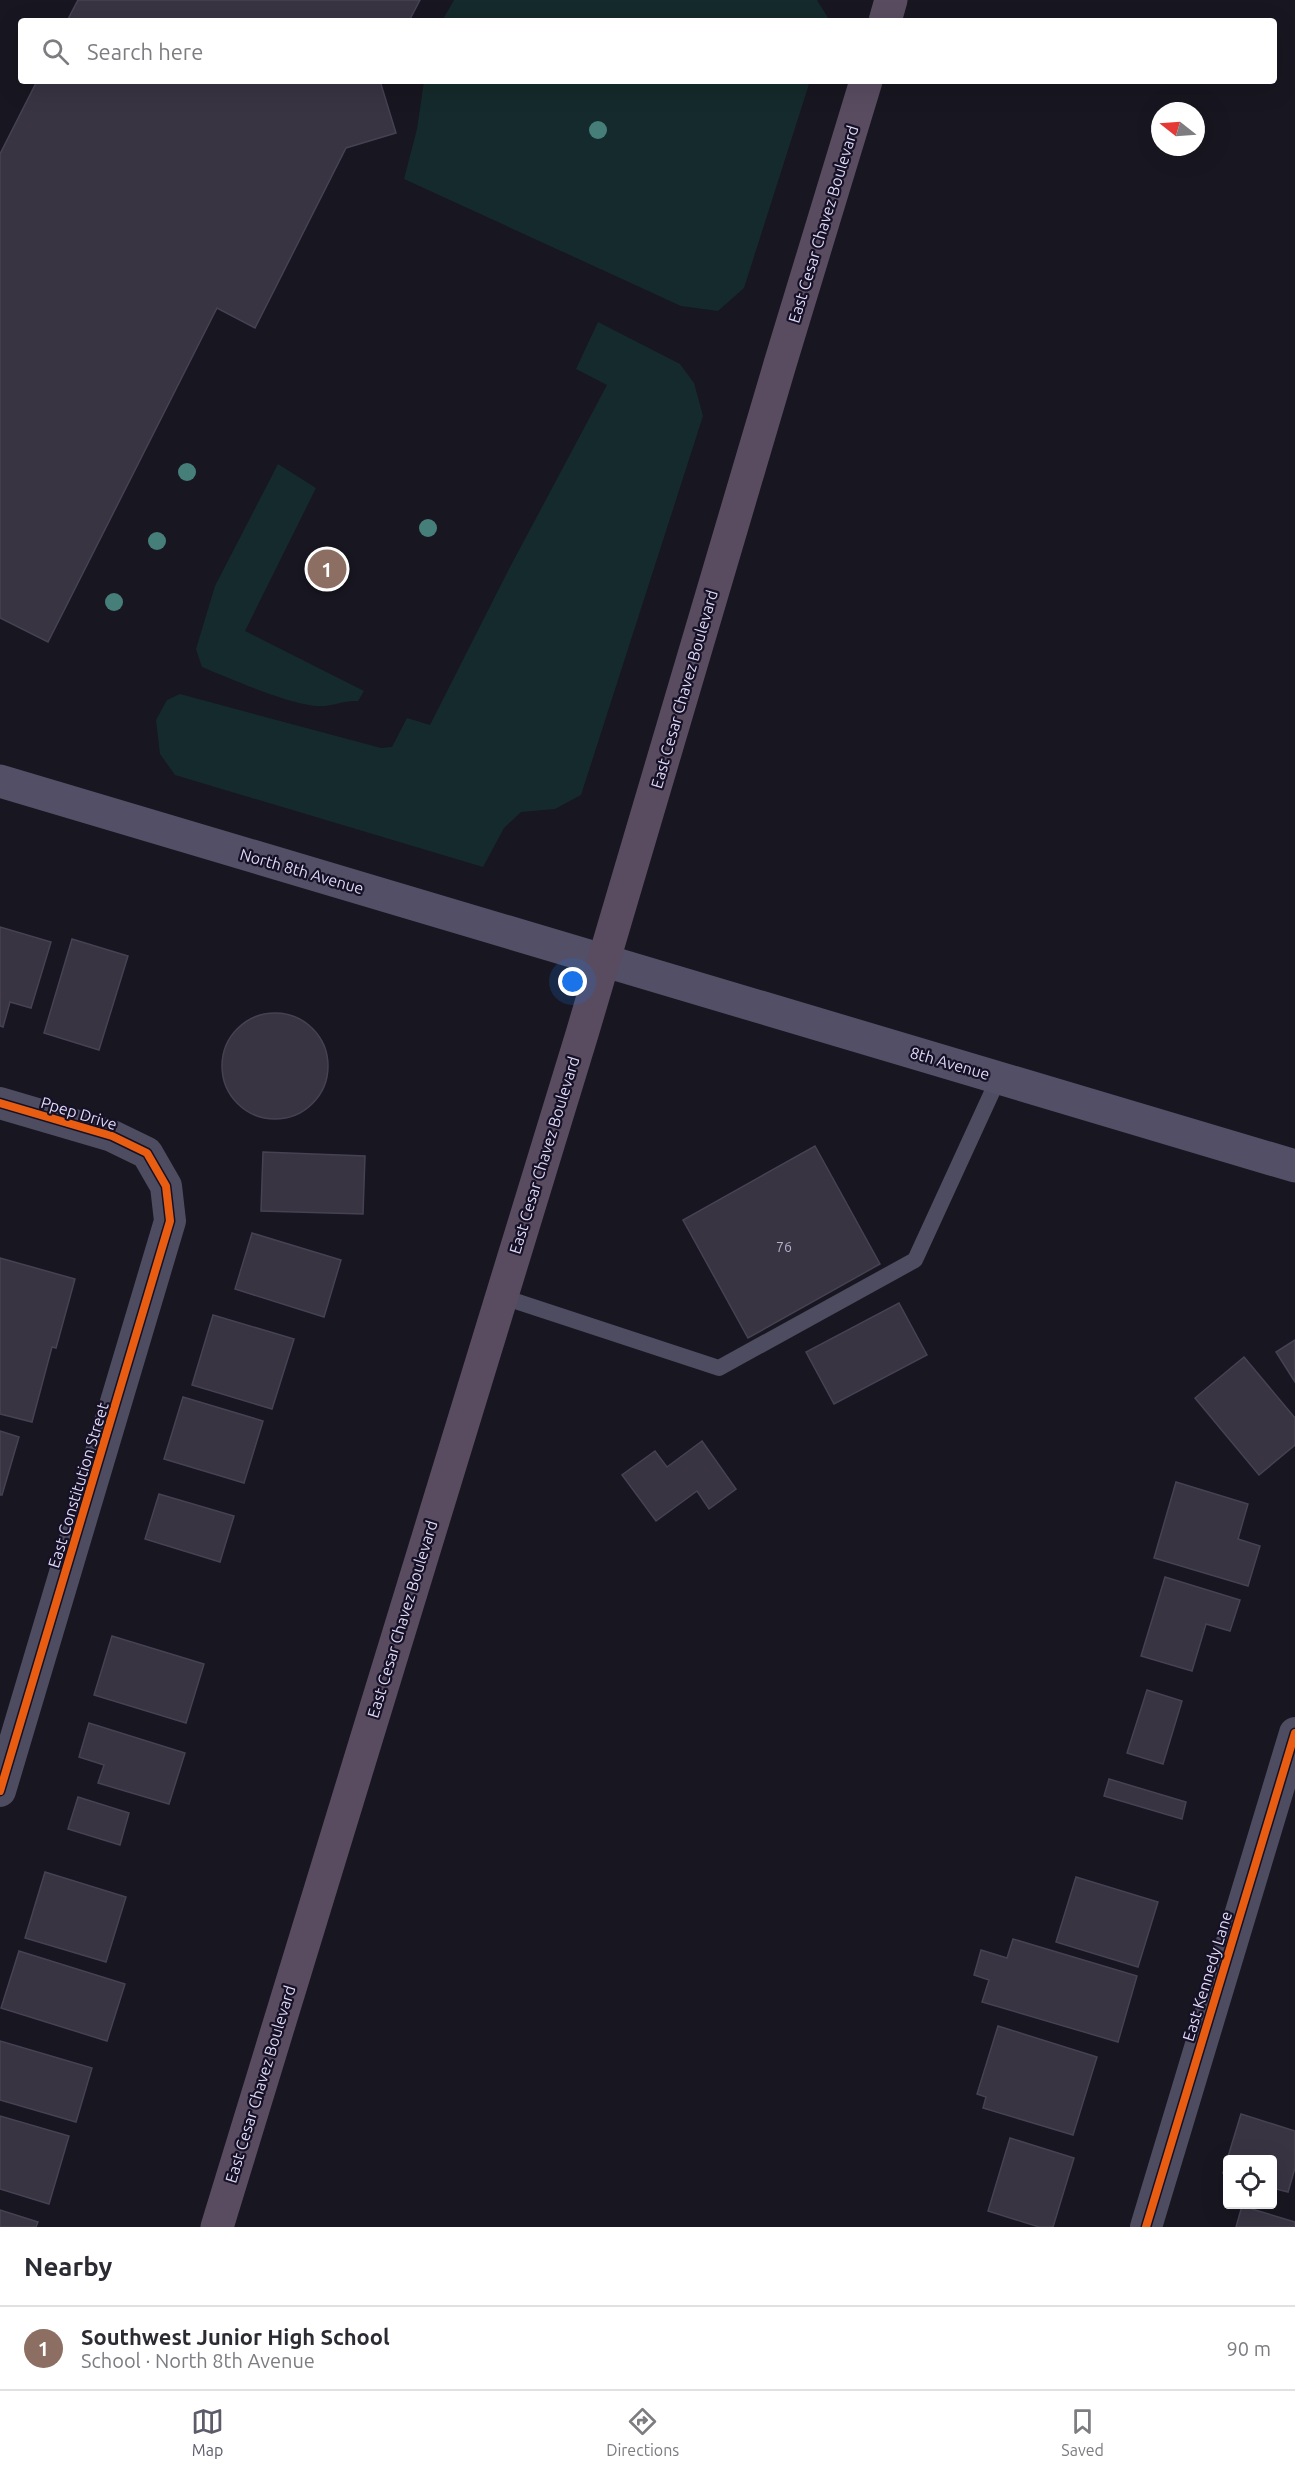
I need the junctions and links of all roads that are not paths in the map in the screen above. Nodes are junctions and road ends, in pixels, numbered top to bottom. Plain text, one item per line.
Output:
1 (891, 0) edge
2 (886, 18) edge
3 (865, 84) edge
4 (0, 781) edge
5 (604, 960) junction
6 (999, 1077) junction
7 (0, 1103) edge
8 (1295, 1166) edge
9 (166, 1186) joint
10 (500, 1296) junction
11 (1295, 1733) edge
12 (0, 1791) edge
13 (217, 2227) edge
14 (1146, 2227) edge

1 - 2 highway
3 - 5 highway, East Cesar Chavez Boulevard
4 - 5 main road, North 8th Avenue
5 - 6 main road, 8th Avenue
5 - 10 highway, East Cesar Chavez Boulevard
6 - 8 main road, 8th Avenue
6 - 10 lane
7 - 9 street, Ppep Drive
9 - 12 street, East Constitution Street
10 - 13 highway, East Cesar Chavez Boulevard
11 - 14 street, East Kennedy Lane

